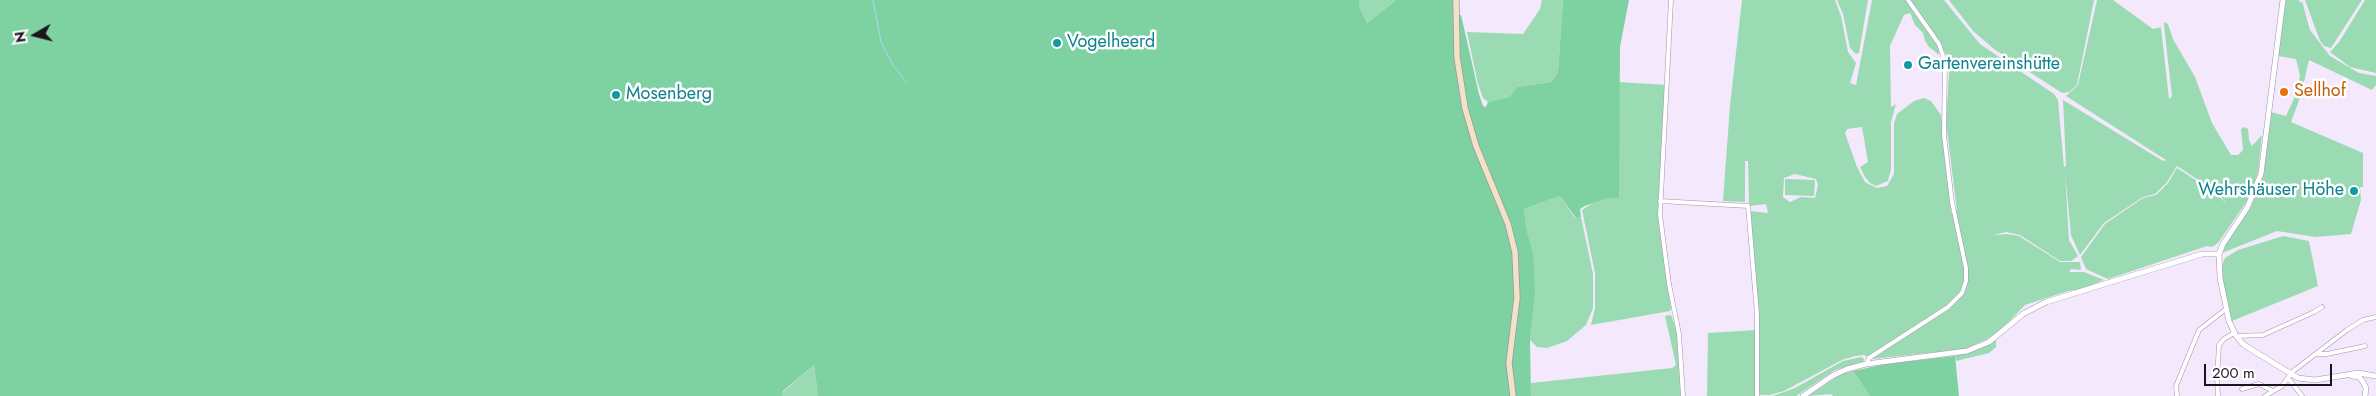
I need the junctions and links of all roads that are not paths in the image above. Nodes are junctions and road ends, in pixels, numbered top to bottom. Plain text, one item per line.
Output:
1 (1456, 0) edge
2 (1671, 0) edge
3 (1908, 0) edge
4 (2283, 0) edge
5 (1660, 201) junction
6 (2219, 254) junction
7 (2322, 307) dead end
8 (2226, 309) junction
9 (2376, 317) edge
10 (2235, 335) junction
11 (2365, 346) dead end
12 (2318, 354) junction
13 (1866, 364) junction
14 (2289, 376) junction
15 (2339, 376) junction
16 (2376, 376) edge
17 (2242, 389) dead end
18 (2273, 391) junction
19 (1513, 396) edge
20 (1683, 396) edge
21 (1757, 396) edge
22 (1803, 396) edge
23 (2176, 396) edge
24 (2218, 396) edge
25 (2266, 396) edge
26 (2302, 396) edge
27 (2365, 396) edge

1 - 19 main road
2 - 5 street
3 - 13 street
4 - 6 street
5 - 20 street
5 - 21 street
6 - 8 street
6 - 13 street
7 - 10 street
8 - 10 street
8 - 23 street
9 - 12 street
10 - 14 street
10 - 24 street
11 - 12 street
12 - 14 street
13 - 22 street
14 - 15 street
14 - 18 street
14 - 26 street
15 - 16 street
15 - 27 street
17 - 18 street
18 - 25 street

